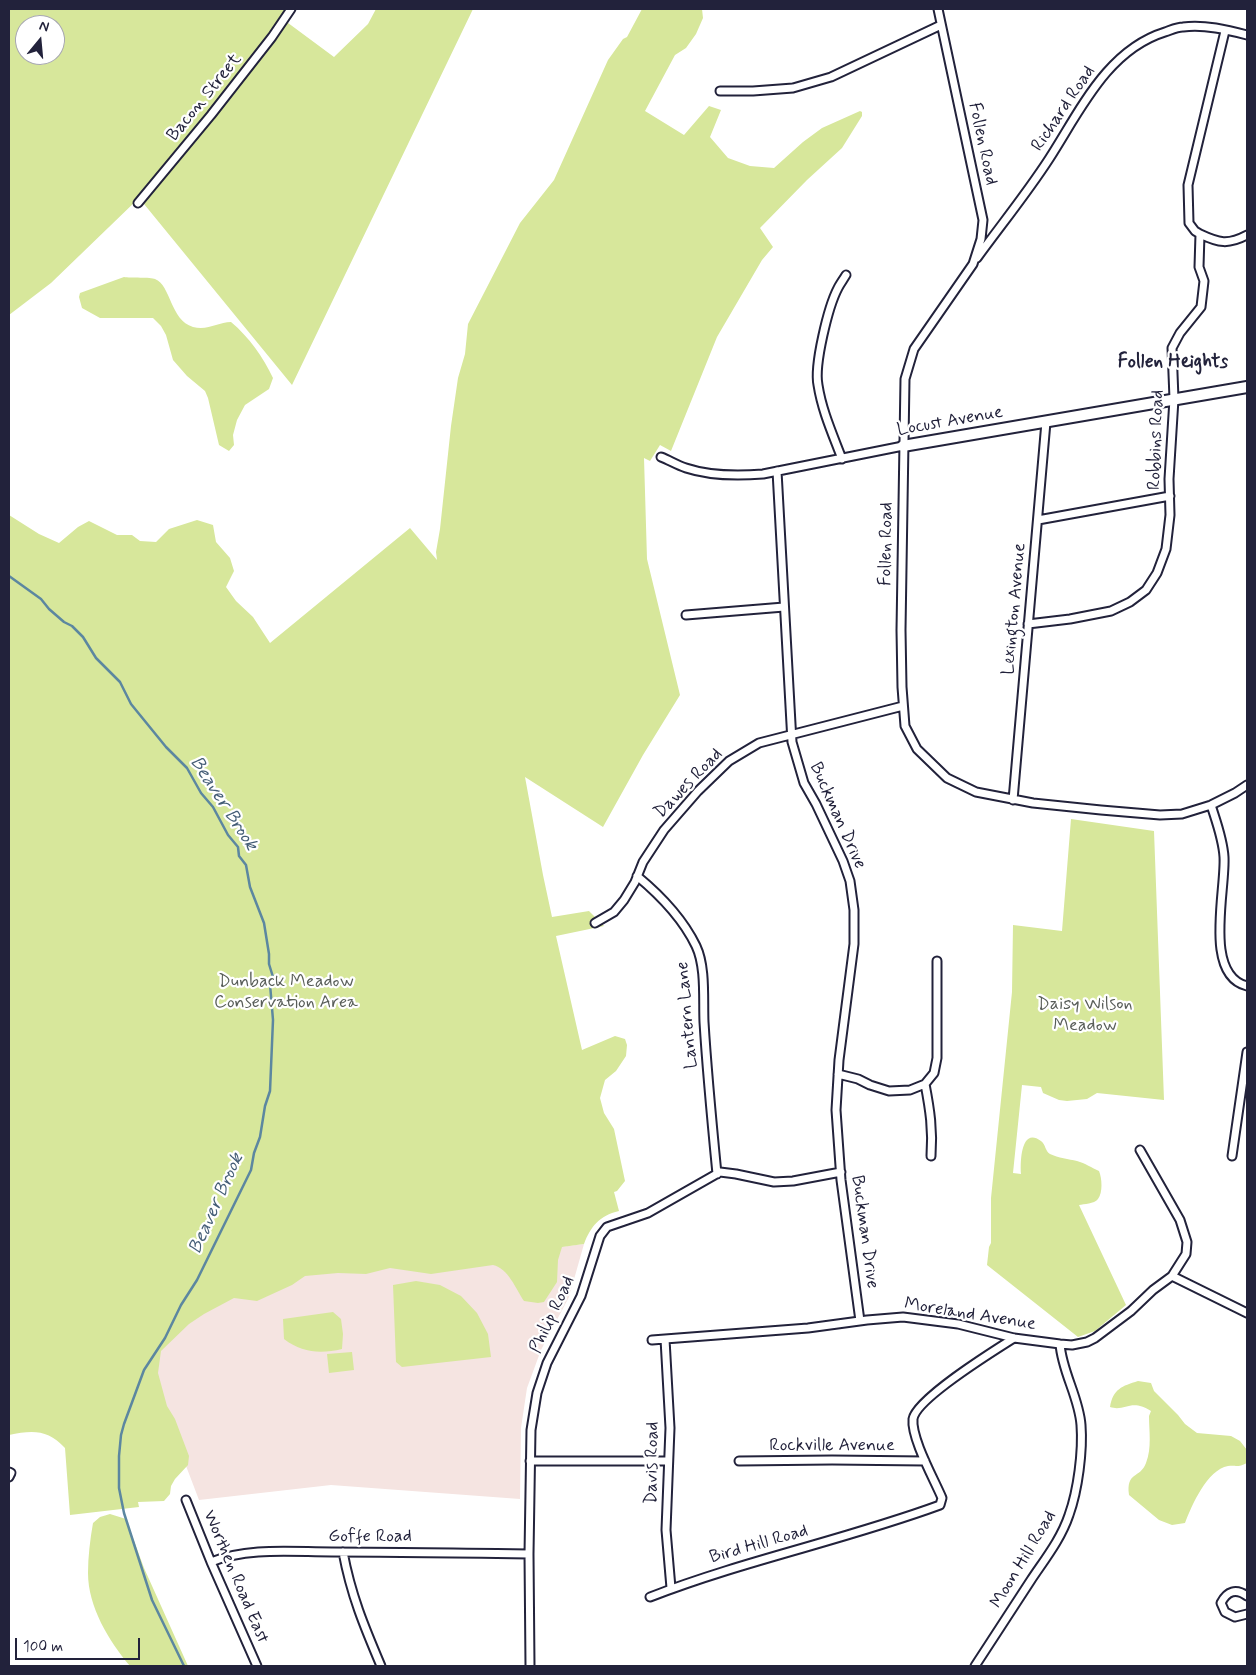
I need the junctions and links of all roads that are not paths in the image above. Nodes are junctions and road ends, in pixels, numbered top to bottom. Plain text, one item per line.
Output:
1 (291, 9) edge
2 (938, 9) edge
3 (941, 24) junction
4 (1225, 31) junction
5 (1247, 36) edge
6 (720, 91) dead end
7 (138, 202) dead end
8 (1200, 234) junction
9 (1247, 235) edge
10 (973, 264) junction
11 (846, 275) dead end
12 (1247, 387) edge
13 (1174, 400) junction
14 (1046, 422) junction
15 (903, 446) junction
16 (661, 457) dead end
17 (842, 458) junction
18 (777, 471) junction
19 (1170, 496) junction
20 (1038, 520) junction
21 (784, 607) junction
22 (686, 614) dead end
23 (1028, 624) junction
24 (903, 706) junction
25 (791, 735) junction
26 (1247, 785) edge
27 (1013, 800) junction
28 (1211, 805) junction
29 (637, 876) junction
30 (596, 923) dead end
31 (937, 961) dead end
32 (1247, 986) edge
33 (1247, 1052) edge
34 (838, 1074) junction
35 (925, 1084) junction
36 (1140, 1150) dead end
37 (931, 1156) dead end
38 (1232, 1156) dead end
39 (841, 1172) junction
40 (717, 1174) junction
41 (1172, 1276) junction
42 (1247, 1313) edge
43 (860, 1321) junction
44 (1014, 1338) junction
45 (665, 1339) junction
46 (652, 1340) dead end
47 (1060, 1344) junction
48 (530, 1461) junction
49 (668, 1461) junction
50 (739, 1461) dead end
51 (925, 1461) junction
52 (186, 1500) dead end
53 (343, 1552) junction
54 (529, 1554) junction
55 (211, 1562) junction
56 (671, 1588) junction
57 (1247, 1596) edge
58 (650, 1597) dead end
59 (1247, 1614) edge
60 (257, 1666) edge
61 (381, 1666) edge
62 (530, 1666) edge
63 (975, 1666) edge

1 - 7 street, Bacon Street
2 - 3 street, Follen Road
3 - 6 street
3 - 10 street, Follen Road
4 - 5 street, Richard Road
4 - 8 street
4 - 10 street, Richard Road
8 - 9 street
8 - 13 street, Robbins Road
10 - 15 street, Follen Road
11 - 17 street
12 - 13 street, Locust Avenue
13 - 14 street, Locust Avenue
13 - 19 street, Robbins Road
14 - 15 street, Locust Avenue
14 - 20 street, Lexington Avenue
15 - 17 street, Locust Avenue
15 - 24 street, Follen Road
16 - 18 street, Locust Avenue
17 - 18 street, Locust Avenue
18 - 21 street, Buckman Drive
19 - 20 street
19 - 23 street, Robbins Road
20 - 23 street, Lexington Avenue
21 - 22 street
21 - 25 street, Buckman Drive
23 - 27 street, Lexington Avenue
24 - 25 street, Dawes Road
24 - 27 street, Follen Road
25 - 29 street, Dawes Road
25 - 34 street, Buckman Drive
26 - 28 street, Follen Road
27 - 28 street, Follen Road
28 - 32 street
29 - 30 street, Dawes Road
29 - 40 street, Lantern Lane
31 - 35 street
33 - 38 street
34 - 35 street
34 - 39 street, Buckman Drive
35 - 37 street
36 - 41 street
39 - 40 street
39 - 43 street, Buckman Drive
40 - 48 street, Philip Road
41 - 42 street
41 - 47 street, Moreland Avenue
43 - 44 street, Moreland Avenue
43 - 45 street, Moreland Avenue
44 - 47 street, Moreland Avenue
44 - 51 street
45 - 46 street, Moreland Avenue
45 - 49 street, Davis Road
47 - 63 street, Moon Hill Road
48 - 49 street
48 - 54 street, Philip Road
49 - 56 street, Davis Road
50 - 51 street, Rockville Avenue
51 - 56 street, Bird Hill Road
52 - 55 street, Worthen Road East
53 - 54 street, Goffe Road
53 - 55 street, Goffe Road
53 - 61 street
54 - 62 street, Philip Road
55 - 60 street, Worthen Road East
56 - 58 street, Bird Hill Road
57 - 59 street

